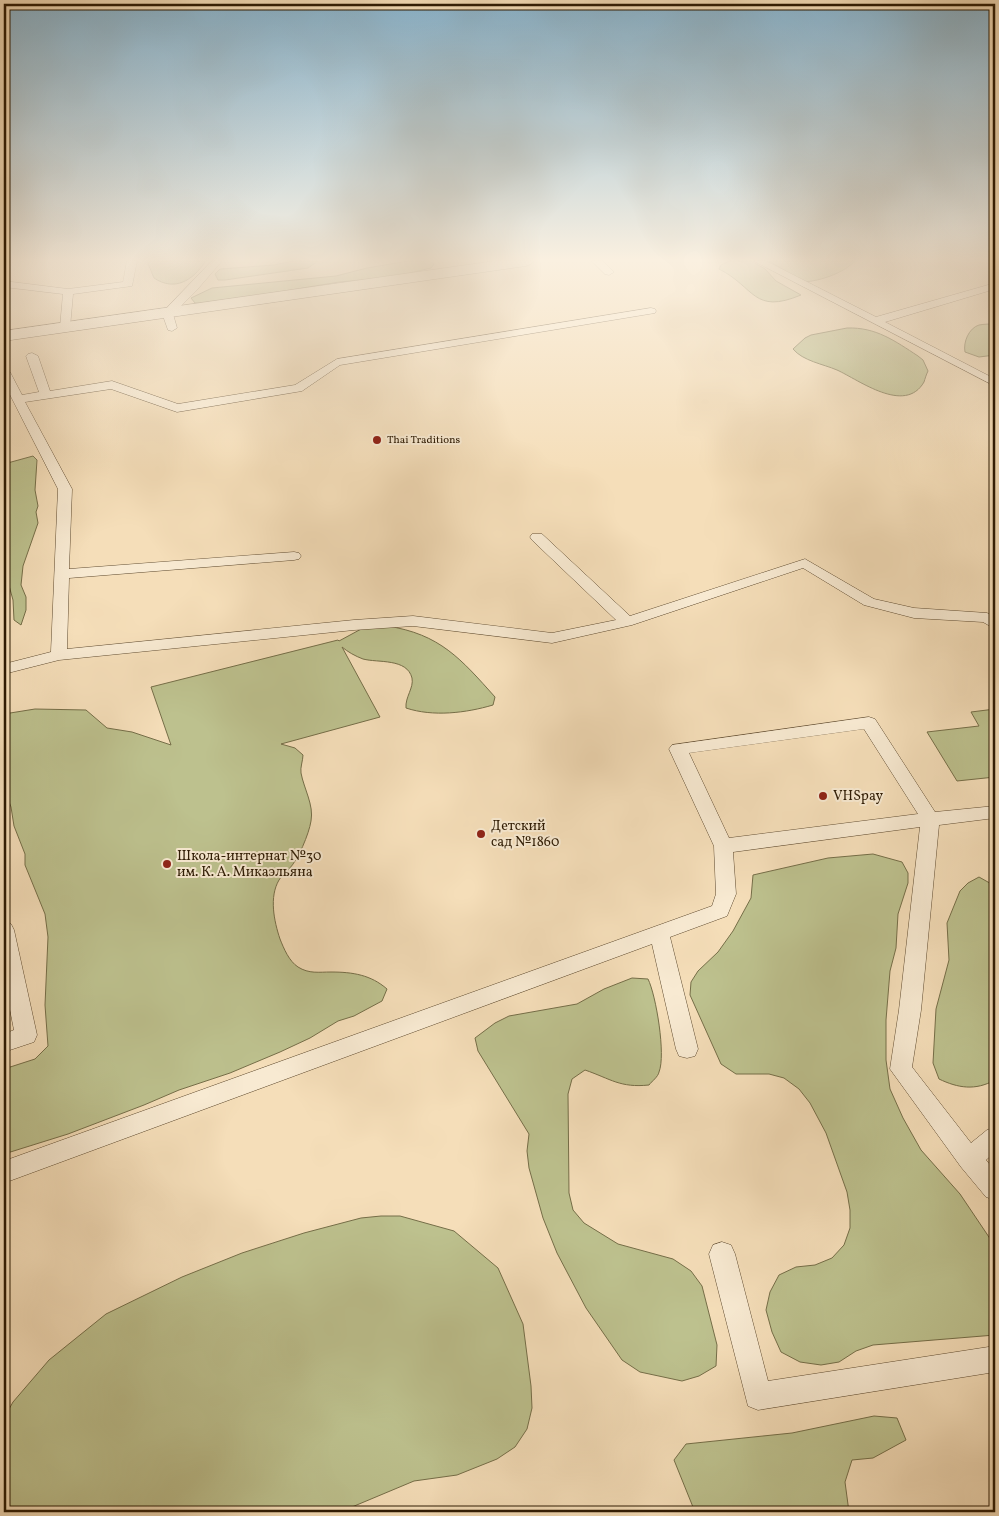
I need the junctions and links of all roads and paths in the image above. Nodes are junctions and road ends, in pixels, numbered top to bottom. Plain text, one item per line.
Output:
1 (33, 332) edge
2 (524, 332) edge
3 (896, 332) edge
4 (4, 336) edge
5 (32, 356) dead end
6 (4, 372) edge
7 (995, 383) edge
8 (46, 394) junction
9 (19, 399) junction
10 (538, 537) dead end
11 (294, 556) dead end
12 (62, 574) junction
13 (627, 622) junction
14 (995, 624) edge
15 (59, 655) junction
16 (4, 669) edge
17 (995, 812) edge
18 (930, 819) junction
19 (723, 846) junction
20 (4, 930) edge
21 (659, 934) junction
22 (4, 1043) edge
23 (687, 1049) dead end
24 (995, 1138) edge
25 (969, 1159) junction
26 (4, 1172) edge
27 (995, 1189) edge
28 (722, 1254) dead end
29 (995, 1359) edge

1 - 4 street
2 - 8 lane
3 - 7 lane
5 - 8 lane
6 - 9 lane
8 - 9 lane
9 - 12 lane
10 - 13 lane
11 - 12 lane
12 - 15 lane
13 - 14 lane
13 - 15 lane
15 - 16 lane
17 - 18 lane
18 - 19 lane
18 - 19 lane
18 - 25 lane
19 - 21 lane
20 - 22 lane
21 - 23 lane
21 - 26 lane
24 - 25 lane
25 - 27 lane
28 - 29 lane

